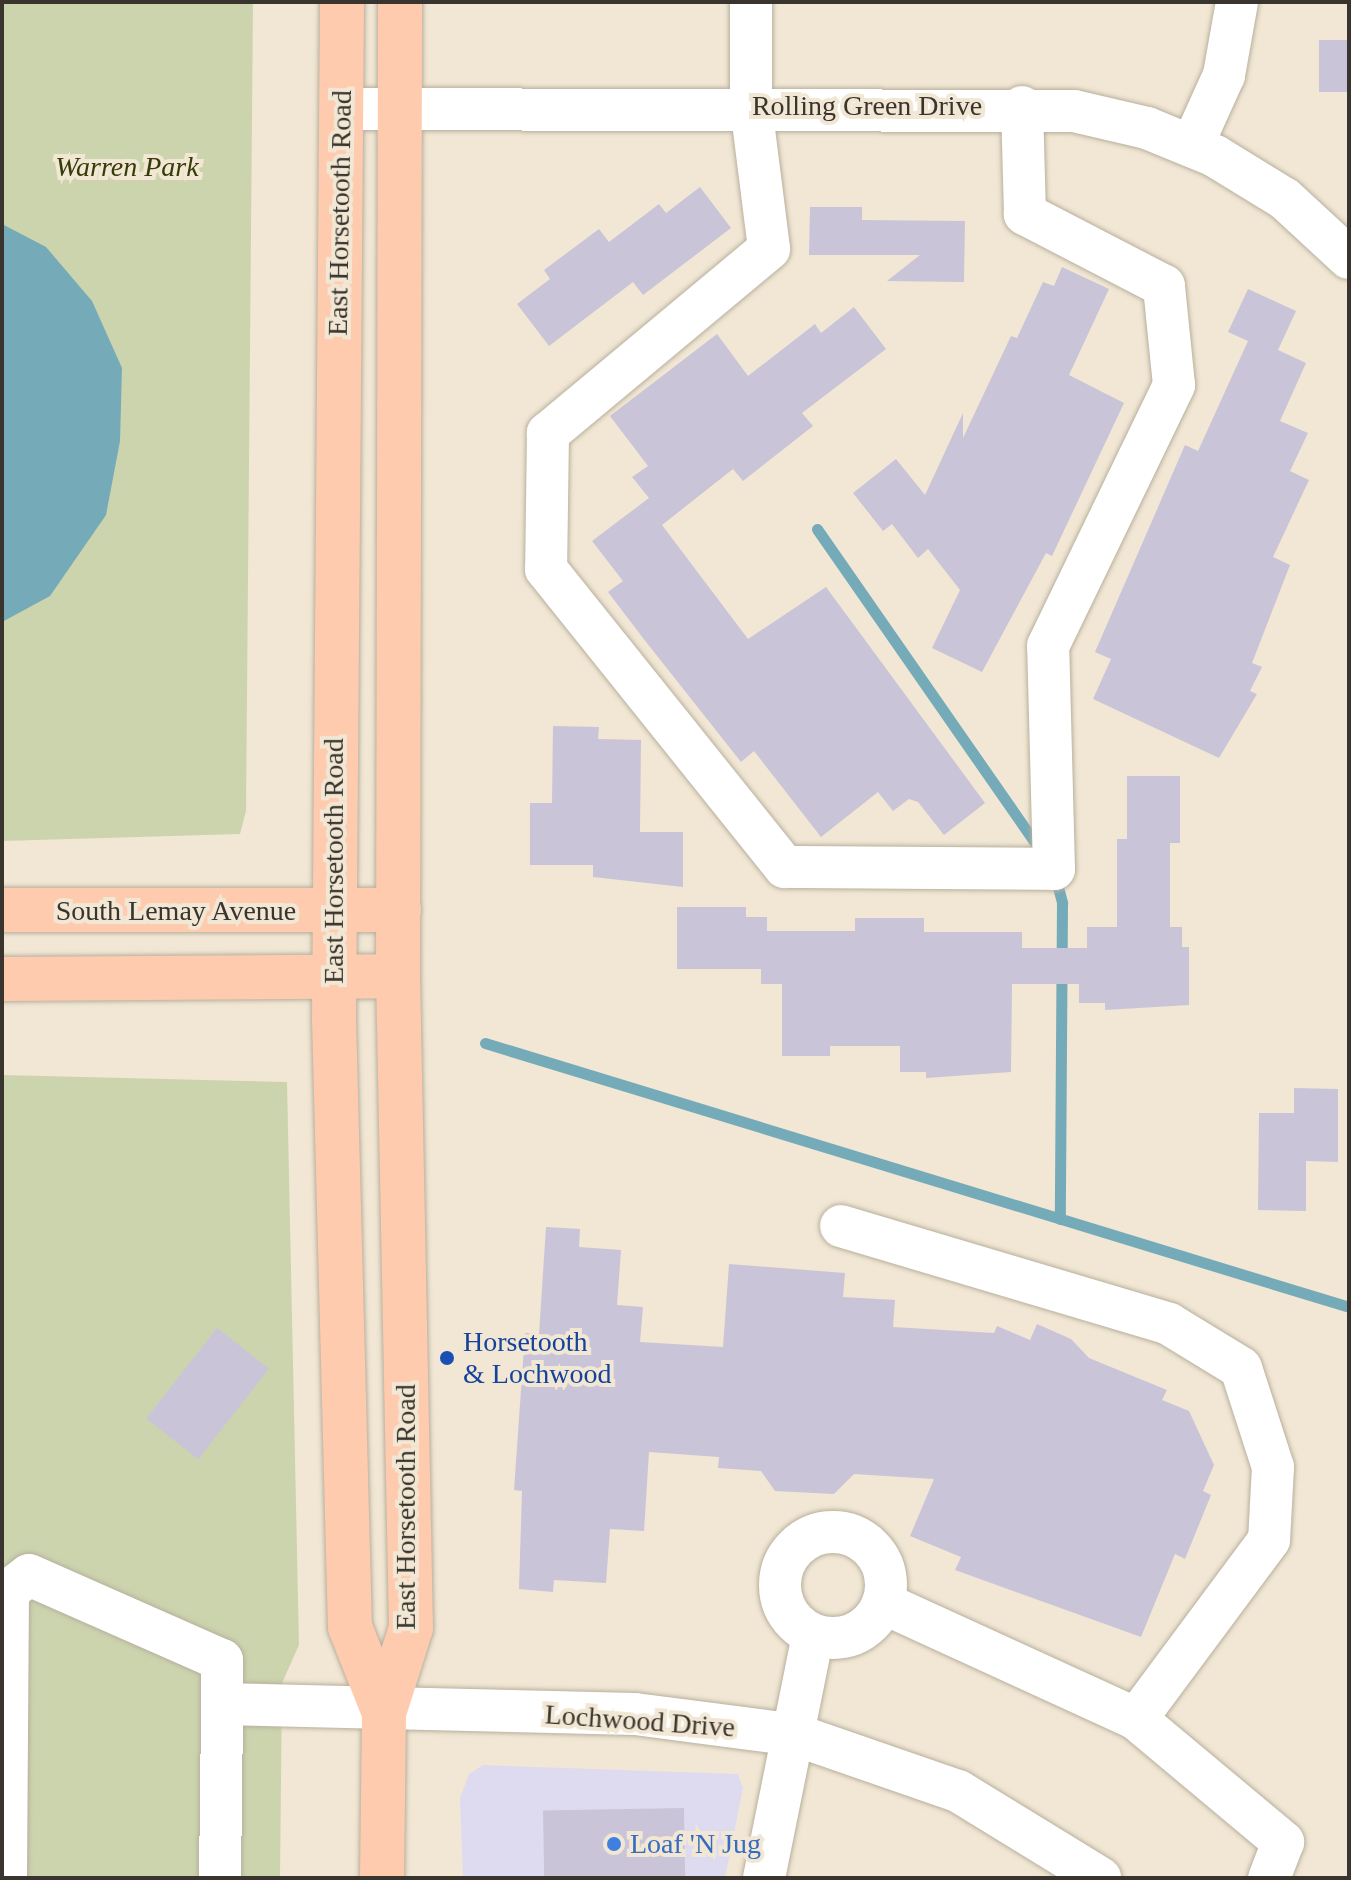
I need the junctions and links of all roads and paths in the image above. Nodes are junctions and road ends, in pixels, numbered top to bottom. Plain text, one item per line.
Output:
1 (342, 2) edge
2 (400, 2) edge
3 (751, 2) edge
4 (1237, 2) edge
5 (751, 106) junction
6 (400, 107) junction
7 (1022, 107) junction
8 (341, 109) junction
9 (1192, 146) junction
10 (1349, 258) edge
11 (2, 910) edge
12 (399, 910) junction
13 (335, 911) junction
14 (398, 976) junction
15 (333, 977) junction
16 (2, 979) edge
17 (841, 1226) dead end
18 (883, 1603) junction
19 (813, 1635) junction
20 (222, 1704) junction
21 (384, 1713) junction
22 (1136, 1719) junction
23 (796, 1735) junction
24 (6, 1878) edge
25 (220, 1878) edge
26 (382, 1878) edge
27 (764, 1878) edge
28 (1100, 1878) edge
29 (1269, 1878) edge

1 - 8 main road, East Horsetooth Road
2 - 6 main road, East Horsetooth Road
3 - 5 street
4 - 9 street
5 - 6 street, Rolling Green Drive
5 - 7 street, Rolling Green Drive
5 - 7 street
6 - 8 street, Rolling Green Drive
6 - 12 main road, East Horsetooth Road
7 - 9 street, Rolling Green Drive
8 - 13 main road, East Horsetooth Road
9 - 10 street, Rolling Green Drive
11 - 13 main road, South Lemay Avenue
12 - 13 main road, South Lemay Avenue
12 - 14 main road, East Horsetooth Road
13 - 15 main road, East Horsetooth Road
14 - 15 main road
14 - 21 main road, East Horsetooth Road
15 - 16 main road
15 - 21 main road, East Horsetooth Road
17 - 22 street
18 - 19 street
18 - 19 street
18 - 22 street
19 - 23 street
20 - 21 street, Lochwood Drive
20 - 24 street
20 - 25 street
21 - 23 street, Lochwood Drive
21 - 26 main road, East Horsetooth Road
22 - 29 street
23 - 27 street
23 - 28 street, Lochwood Drive

